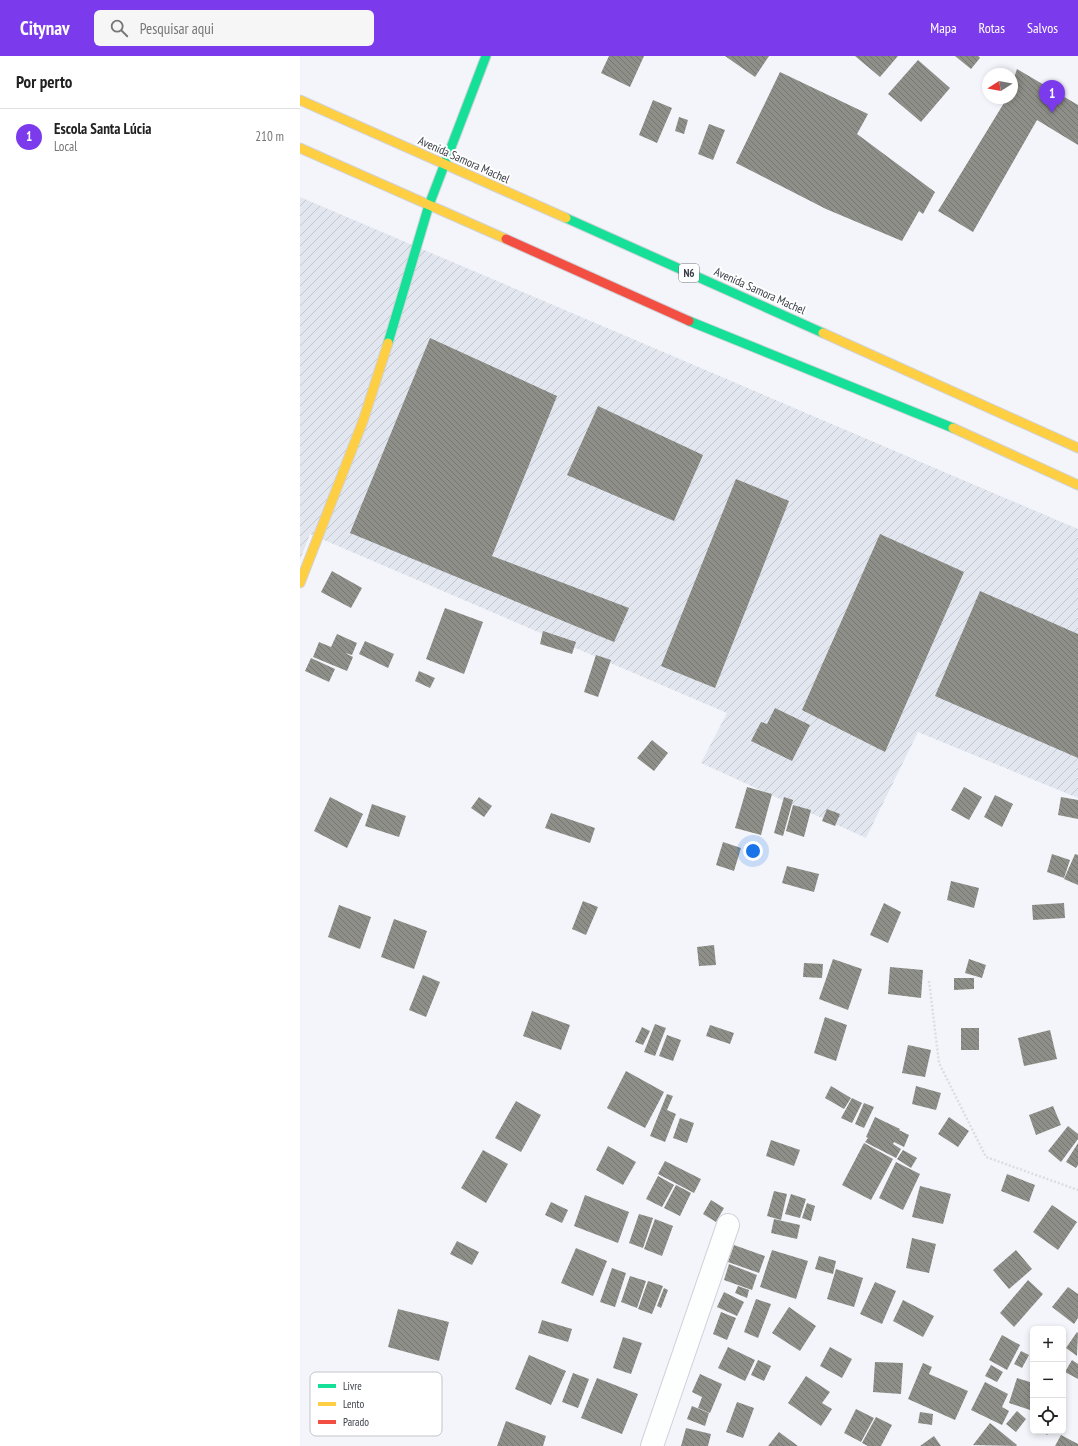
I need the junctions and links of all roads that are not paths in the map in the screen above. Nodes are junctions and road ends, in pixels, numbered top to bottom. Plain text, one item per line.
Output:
1 (486, 56) edge
2 (300, 100) edge
3 (300, 148) edge
4 (443, 164) junction
5 (429, 205) junction
6 (1078, 448) edge
7 (1078, 485) edge
8 (300, 583) edge
9 (728, 1225) dead end
10 (652, 1446) edge

1 - 4 main road
2 - 4 main road, Avenida Samora Machel / N6
3 - 5 main road
4 - 5 main road
4 - 6 main road, Avenida Samora Machel / N6
5 - 7 main road
5 - 8 main road
9 - 10 street

